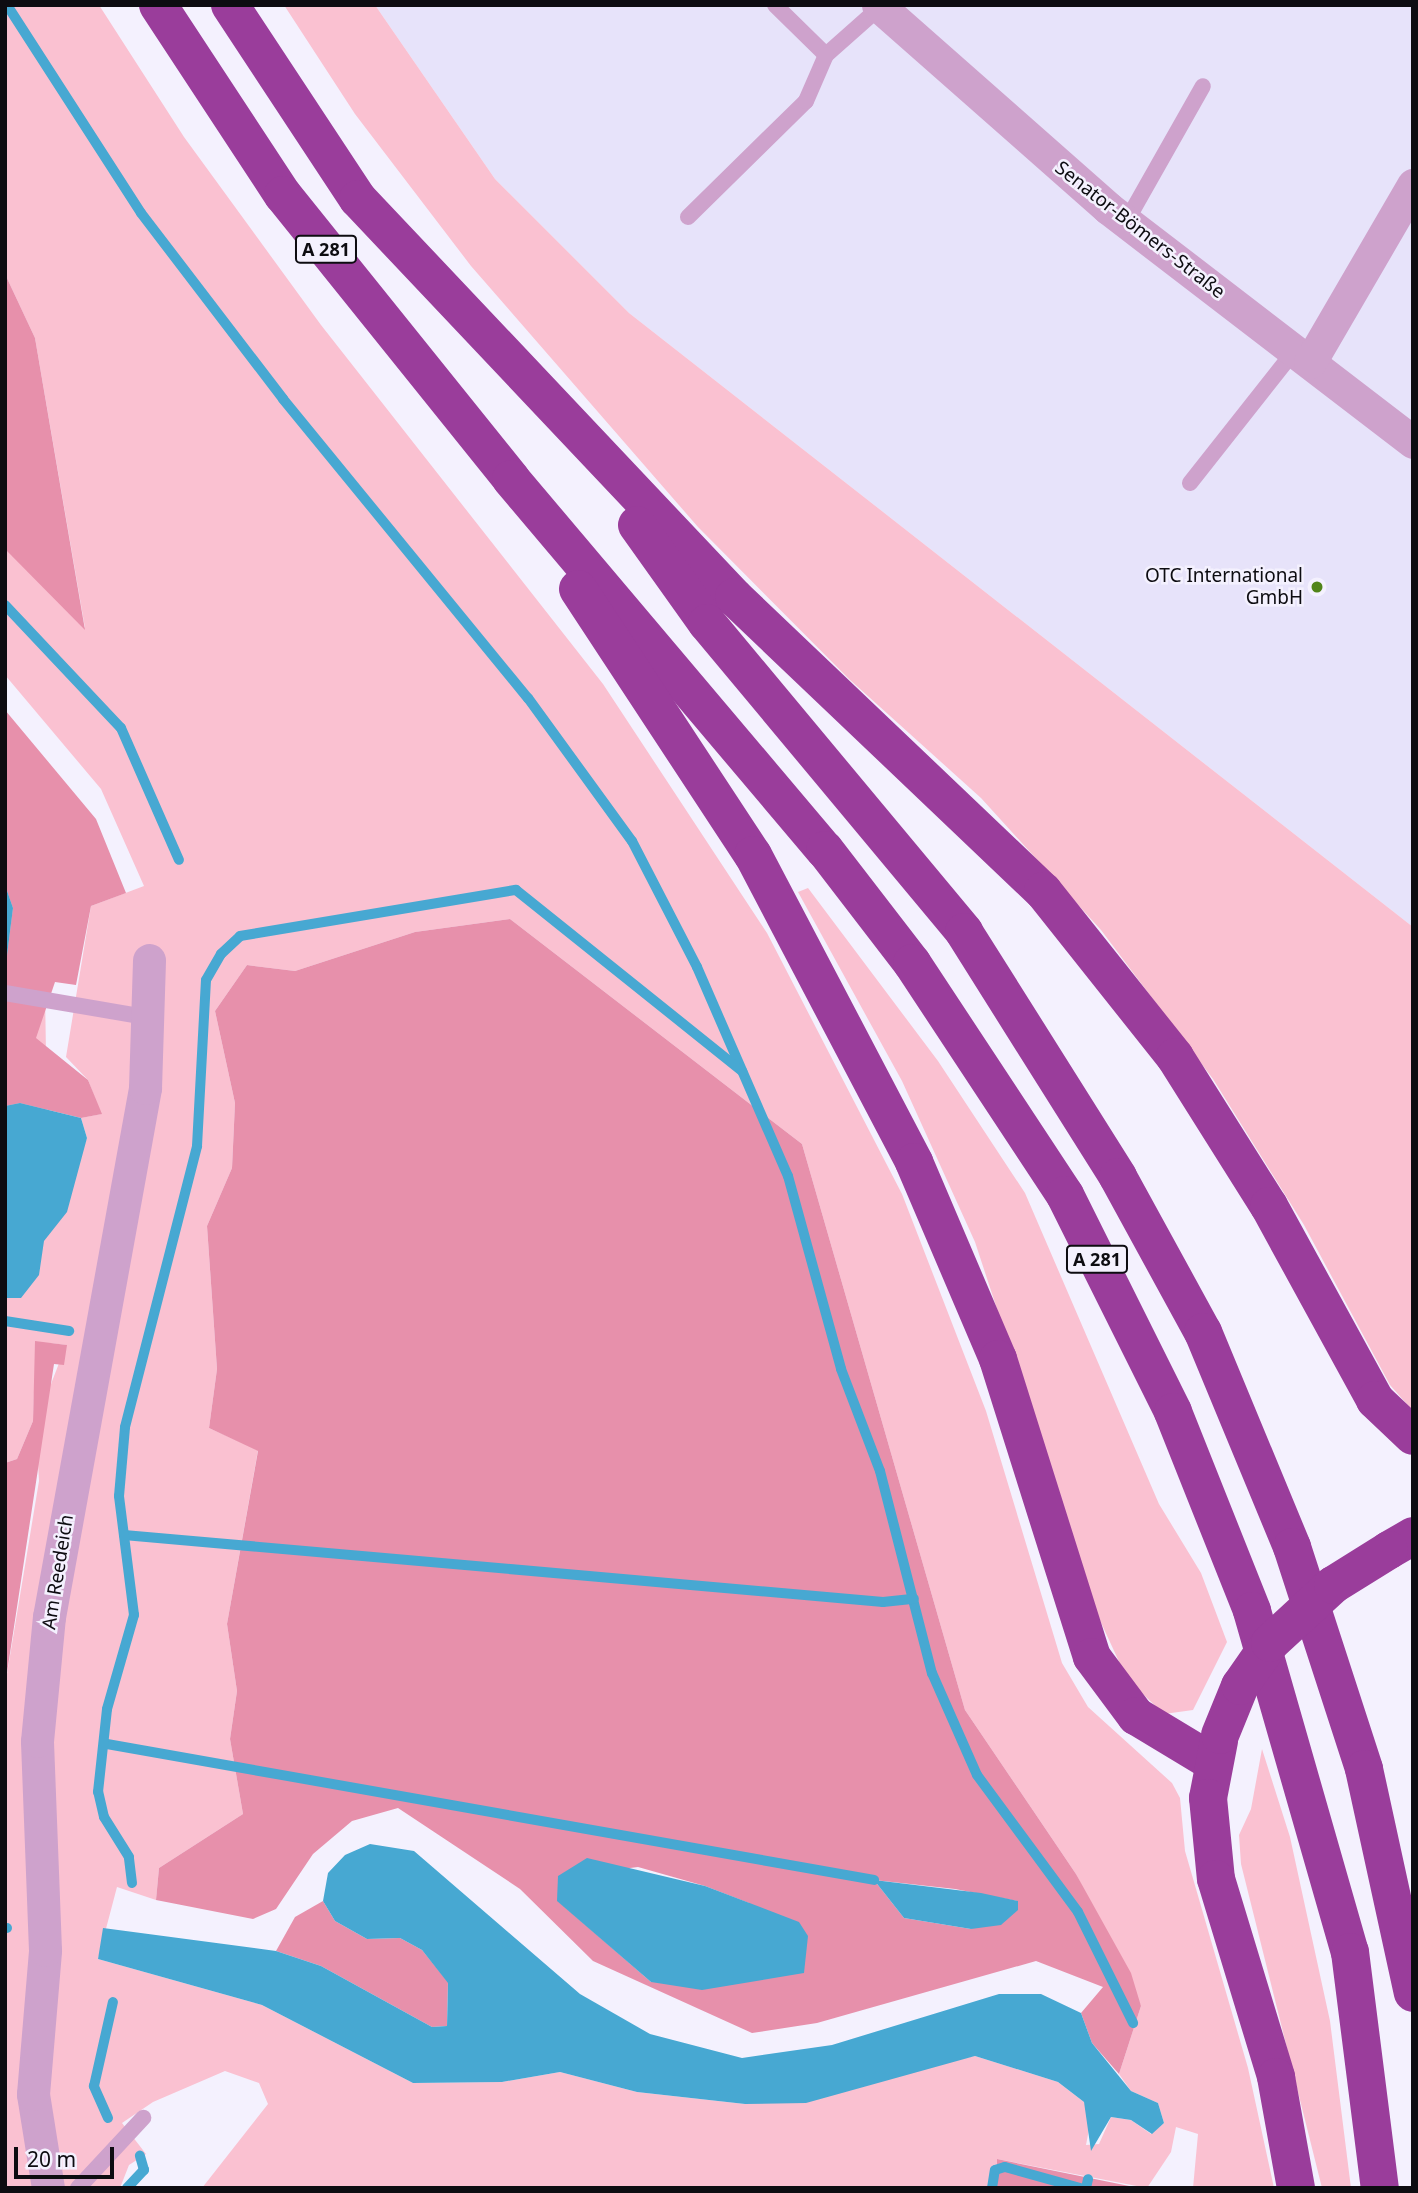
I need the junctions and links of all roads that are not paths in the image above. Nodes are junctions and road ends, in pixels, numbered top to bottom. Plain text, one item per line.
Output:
1 (159, 5) edge
2 (230, 5) edge
3 (775, 5) edge
4 (879, 6) edge
5 (826, 55) junction
6 (1203, 86) dead end
7 (1413, 186) edge
8 (688, 217) dead end
9 (1126, 222) junction
10 (1302, 356) junction
11 (563, 421) junction
12 (1413, 442) edge
13 (511, 479) junction
14 (1190, 483) dead end
15 (149, 960) dead end
16 (5, 993) edge
17 (146, 1017) junction
18 (1413, 1436) edge
19 (1401, 1543) edge
20 (1217, 1749) junction
21 (1413, 1993) edge
22 (143, 2118) dead end
23 (48, 2188) edge
24 (78, 2188) edge
25 (1296, 2188) edge
26 (1380, 2188) edge

1 - 13 highway, A 281
2 - 11 highway, A 281
3 - 5 lane
4 - 5 lane
4 - 9 street, Senator-Bömers-Straße
5 - 8 lane
6 - 9 lane
7 - 10 street
9 - 10 street, Senator-Bömers-Straße
10 - 12 street, Senator-Bömers-Straße
10 - 14 lane
11 - 18 highway
11 - 21 highway, A 281
13 - 20 highway
13 - 26 highway, A 281
15 - 17 street, Am Reedeich
16 - 17 lane
17 - 23 street, Am Reedeich
19 - 20 highway, bridge
20 - 25 highway
22 - 24 lane

